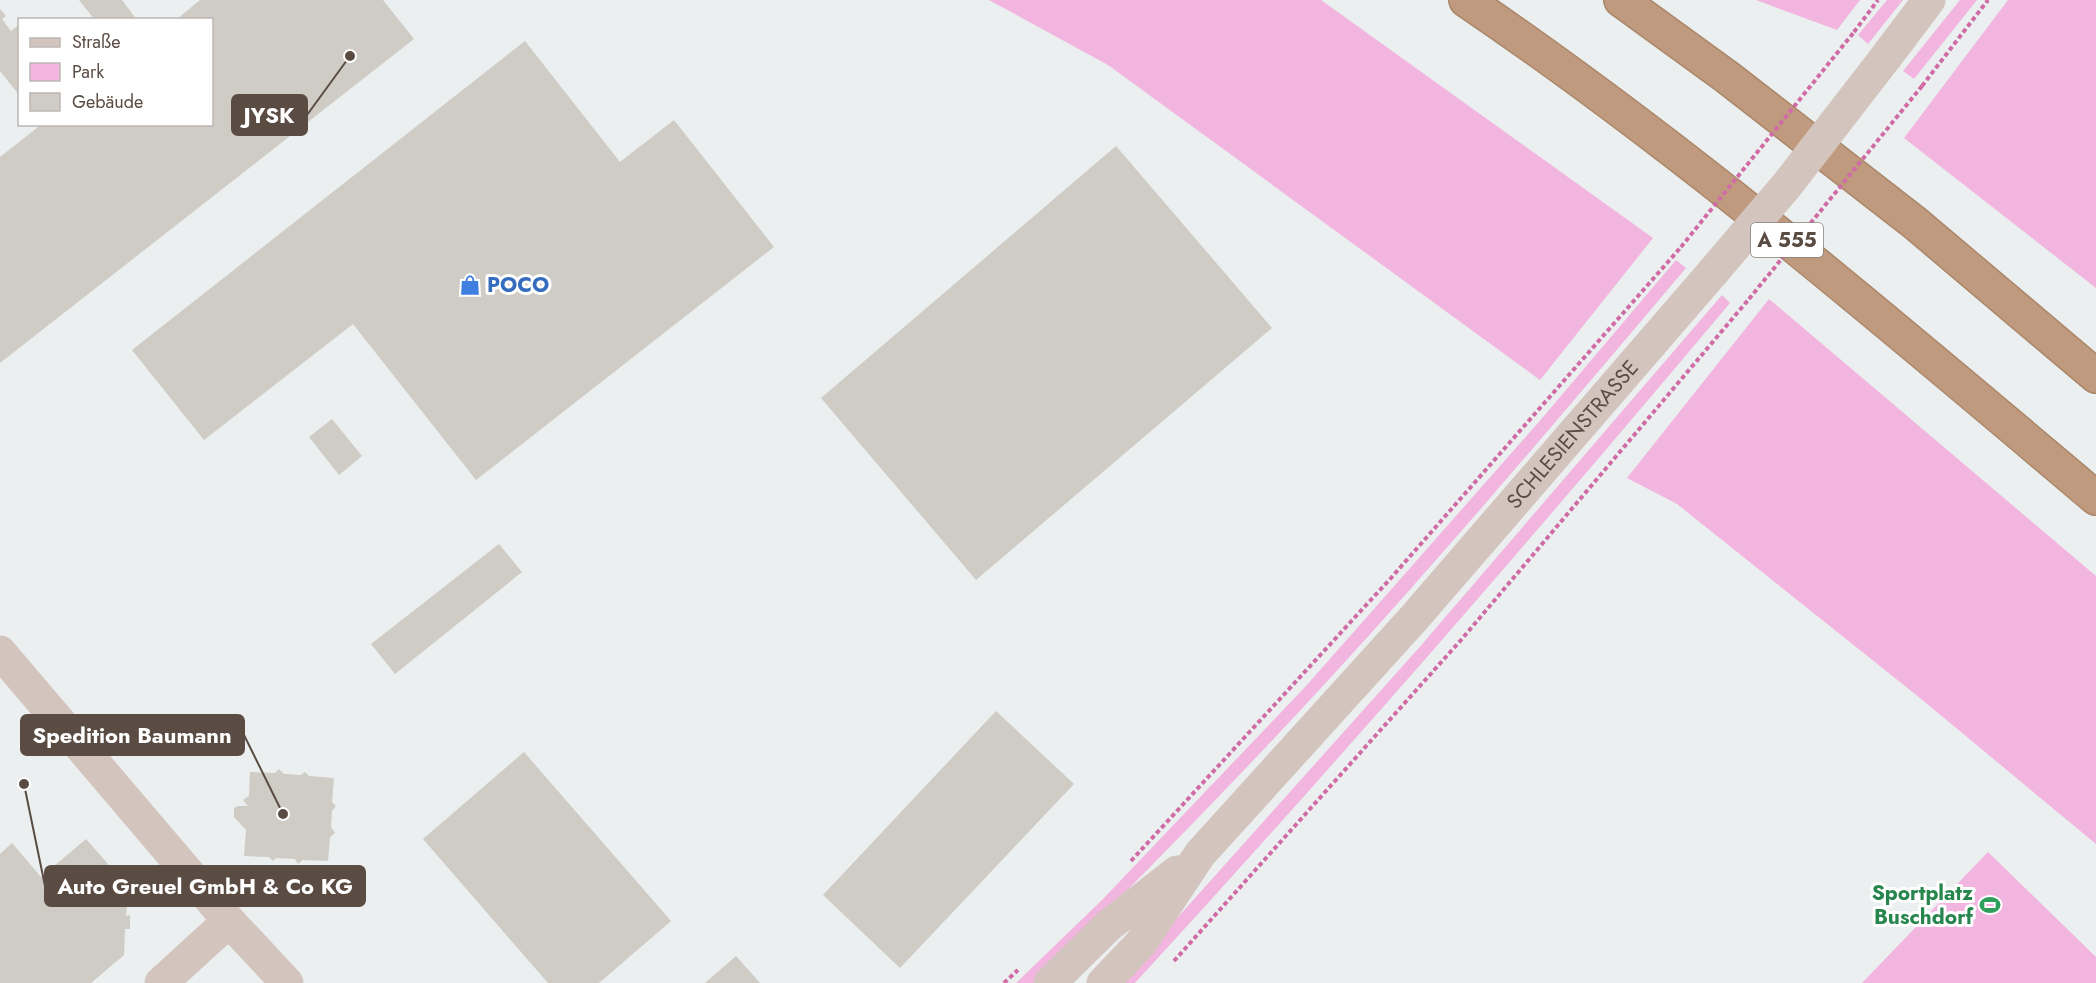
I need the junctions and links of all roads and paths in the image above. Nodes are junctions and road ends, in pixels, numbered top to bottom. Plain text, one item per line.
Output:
1 (1466, 0) edge
2 (1622, 0) edge
3 (1878, 0) edge
4 (1929, 0) edge
5 (1988, 0) edge
6 (2096, 376) edge
7 (2096, 498) edge
8 (0, 652) edge
9 (1200, 854) junction
10 (1125, 868) dead end
11 (230, 921) junction
12 (1173, 962) dead end
13 (1022, 967) dead end
14 (161, 983) edge
15 (286, 983) edge
16 (1004, 983) edge
17 (1050, 983) edge
18 (1103, 983) edge

1 - 7 highway, A 555
2 - 6 highway
3 - 10 path, bridge
4 - 9 street, SCHLESIENSTRASSE, bridge
5 - 12 path, bridge
8 - 11 street
9 - 17 street, SCHLESIENSTRASSE
9 - 18 street, SCHLESIENSTRASSE
11 - 14 street
11 - 15 street
13 - 16 path

